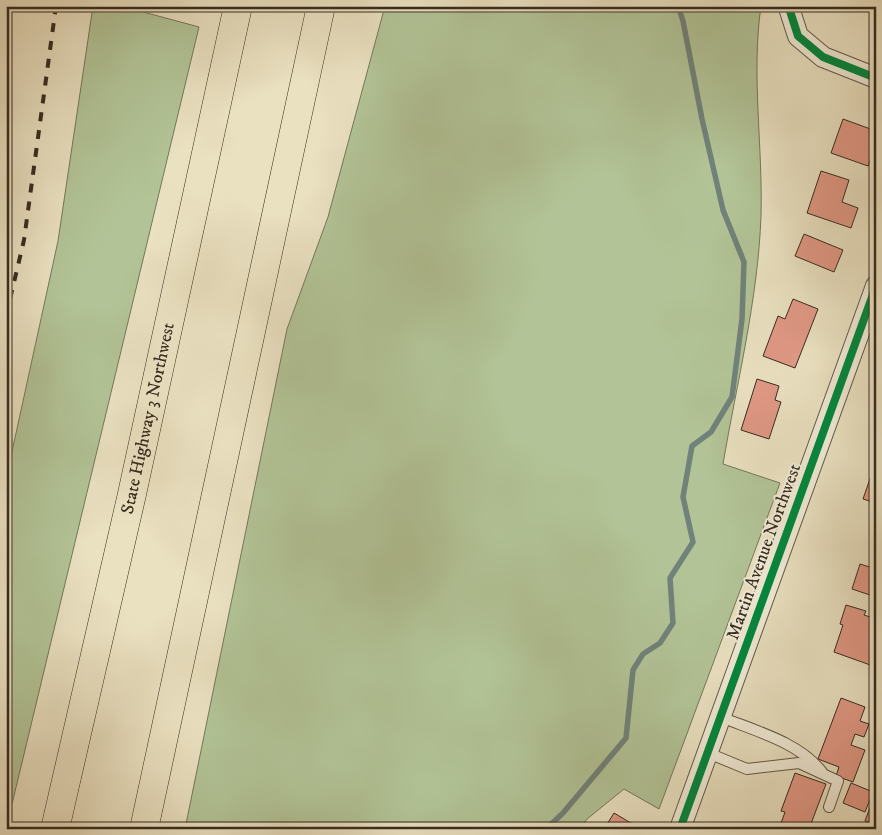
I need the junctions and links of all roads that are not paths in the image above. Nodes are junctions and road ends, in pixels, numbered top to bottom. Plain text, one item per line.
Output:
1 (238, 6) edge
2 (321, 6) edge
3 (790, 9) edge
4 (876, 78) edge
5 (876, 286) edge
6 (722, 717) junction
7 (708, 753) junction
8 (823, 774) junction
9 (829, 807) dead end
10 (55, 829) edge
11 (144, 829) edge
12 (680, 829) edge

1 - 10 highway, State Highway 3 Northwest
2 - 11 highway
3 - 4 street
5 - 6 street, Martin Avenue Northwest
6 - 7 street, Martin Avenue Northwest
6 - 8 lane
7 - 8 lane
7 - 12 street, Martin Avenue Northwest
8 - 9 lane

